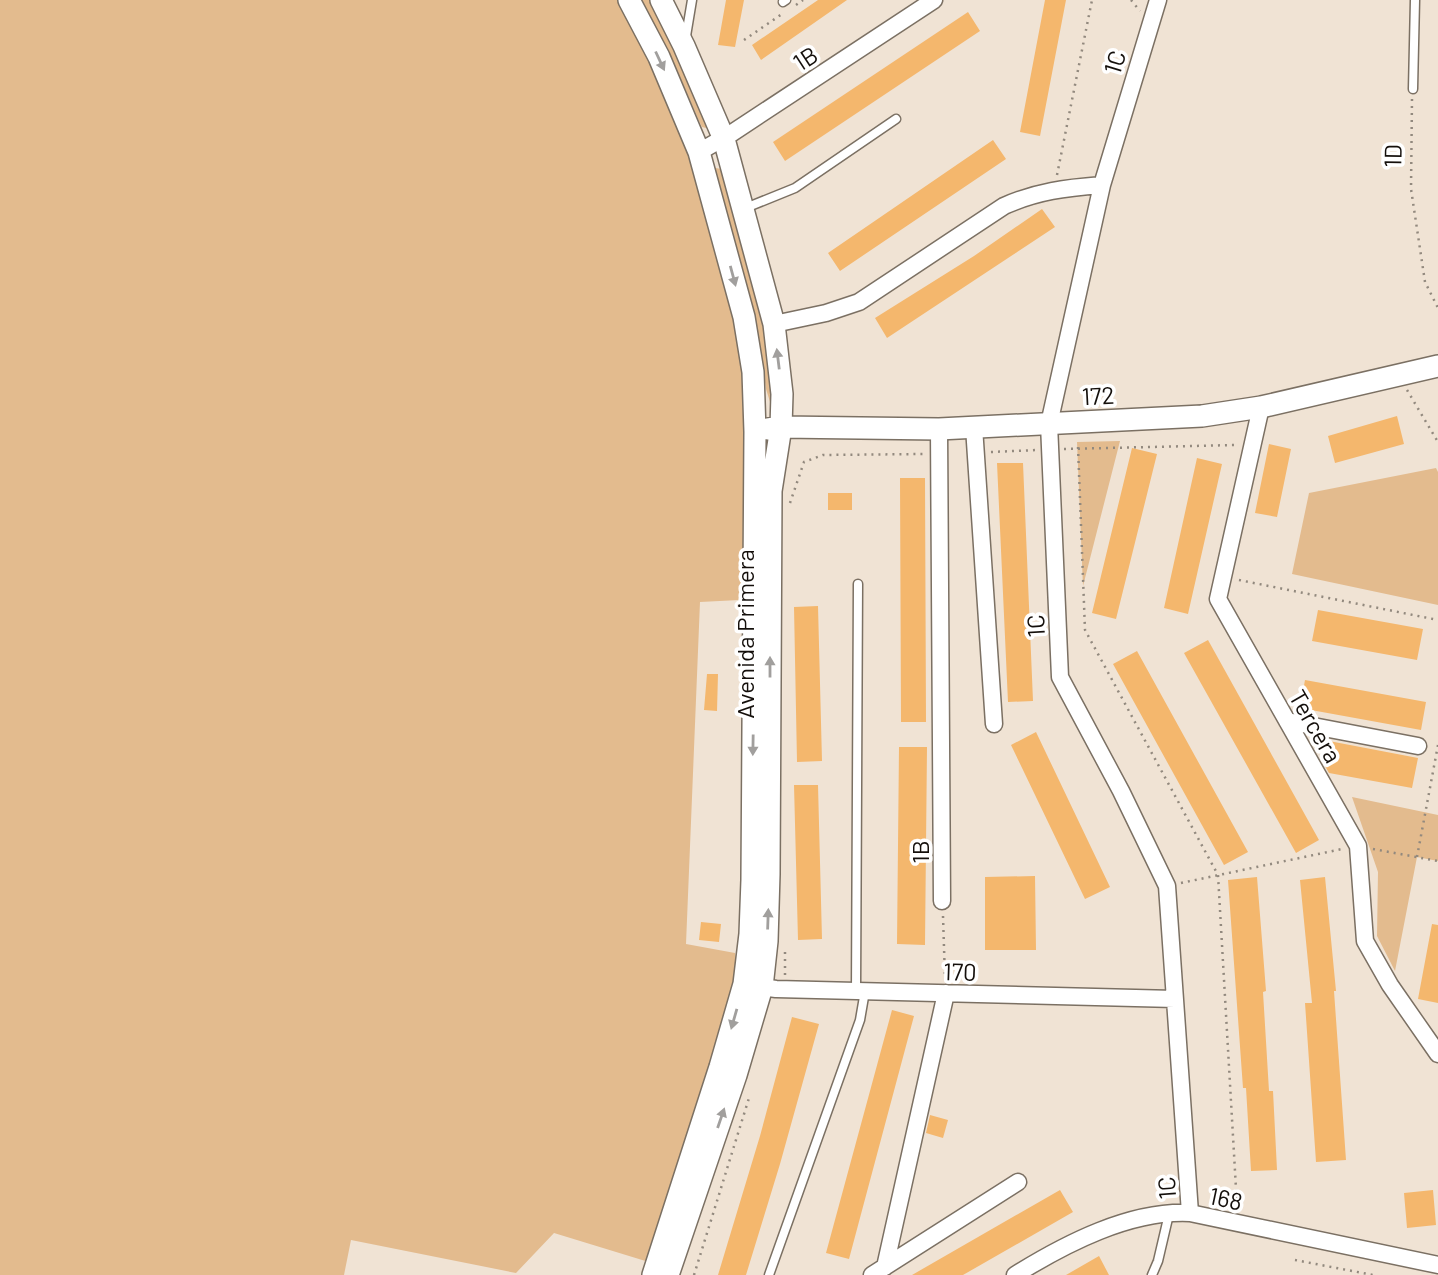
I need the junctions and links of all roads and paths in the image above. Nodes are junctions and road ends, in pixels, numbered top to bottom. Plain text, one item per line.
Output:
1 (629, 0) edge
2 (661, 0) edge
3 (692, 0) edge
4 (803, 0) edge
5 (934, 0) edge
6 (1092, 0) edge
7 (1158, 0) edge
8 (1415, 0) edge
9 (793, 7) dead end
10 (783, 13) dead end
11 (744, 40) dead end
12 (684, 46) junction
13 (1413, 89) joint
14 (896, 119) dead end
15 (724, 139) junction
16 (699, 152) junction
17 (1102, 185) junction
18 (1055, 188) junction
19 (743, 209) junction
20 (1438, 308) edge
21 (774, 324) junction
22 (1438, 366) edge
23 (1398, 375) junction
24 (1261, 407) junction
25 (1049, 424) junction
26 (781, 427) junction
27 (974, 427) junction
28 (939, 429) junction
29 (755, 432) junction
30 (1438, 442) edge
31 (1252, 444) junction
32 (1077, 447) junction
33 (1050, 450) junction
34 (977, 452) junction
35 (939, 453) junction
36 (790, 505) dead end
37 (1223, 576) junction
38 (858, 584) dead end
39 (1438, 620) edge
40 (1287, 721) junction
41 (994, 724) dead end
42 (1438, 745) edge
43 (1418, 746) dead end
44 (1358, 846) junction
45 (1417, 857) junction
46 (1438, 861) edge
47 (1218, 875) junction
48 (1167, 886) junction
49 (942, 901) joint
50 (785, 947) dead end
51 (753, 986) junction
52 (785, 989) junction
53 (860, 991) junction
54 (946, 993) junction
55 (1175, 999) junction
56 (1438, 1054) edge
57 (750, 1093) dead end
58 (1017, 1182) dead end
59 (1169, 1212) junction
60 (1190, 1213) junction
61 (1238, 1224) junction
62 (1295, 1260) dead end
63 (1438, 1265) edge
64 (878, 1271) edge
65 (1151, 1274) edge
66 (653, 1275) edge
67 (668, 1275) edge
68 (694, 1275) edge
69 (769, 1275) edge
70 (1015, 1275) edge
71 (1373, 1275) edge

1 -> 16 street, Avenida Primera
2 - 12 street, Avenida Primera
3 - 12 lane
4 - 9 path
5 - 15 street, 1B
6 - 18 path
7 - 17 street, 1C
8 - 13 lane
10 - 11 path
12 - 15 street, Avenida Primera
13 - 20 path, 1D
14 - 19 lane
15 - 16 street, 1B
15 - 19 street, Avenida Primera
16 -> 29 street, Avenida Primera
17 - 18 street
17 - 25 street, 1C
18 - 21 street
19 - 21 street, Avenida Primera
26 -> 21 street, Avenida Primera
22 - 23 street, 172
23 - 24 street, 172
23 - 30 path
24 - 25 street, 172
24 - 31 street, Tercera
25 - 27 street, 172
25 - 33 street, 1C
26 - 28 street, 172
26 - 29 street, 172
51 -> 26 street, Avenida Primera
27 - 28 street, 172
27 - 34 street
28 - 35 street, 1B
29 -> 51 street, Avenida Primera
31 - 32 path
31 - 37 street, Tercera
32 - 33 path
32 - 47 path
33 - 34 path
33 - 48 street, 1C
34 - 41 street
35 - 36 path
35 - 49 street, 1B
37 - 39 path
37 - 40 street, Tercera
38 - 53 lane
40 - 43 street
40 - 44 street, Tercera
42 - 45 path
44 - 45 path
44 - 47 path
44 - 56 street, Tercera
45 - 46 path
47 - 48 path
47 - 61 path
48 - 55 street, 1C
49 - 54 path
50 - 52 path
51 - 52 street, 170
51 -> 66 street, Avenida Primera
67 -> 51 street, Avenida Primera
52 - 53 street, 170
53 - 54 street, 170
53 - 69 lane
54 - 55 street, 170
54 - 64 street
55 - 60 street, 1C
57 - 68 path
58 - 64 street
59 - 60 street, 168
59 - 65 lane
59 - 70 street, 168
60 - 61 street, 168
61 - 63 street, 168
62 - 71 path

